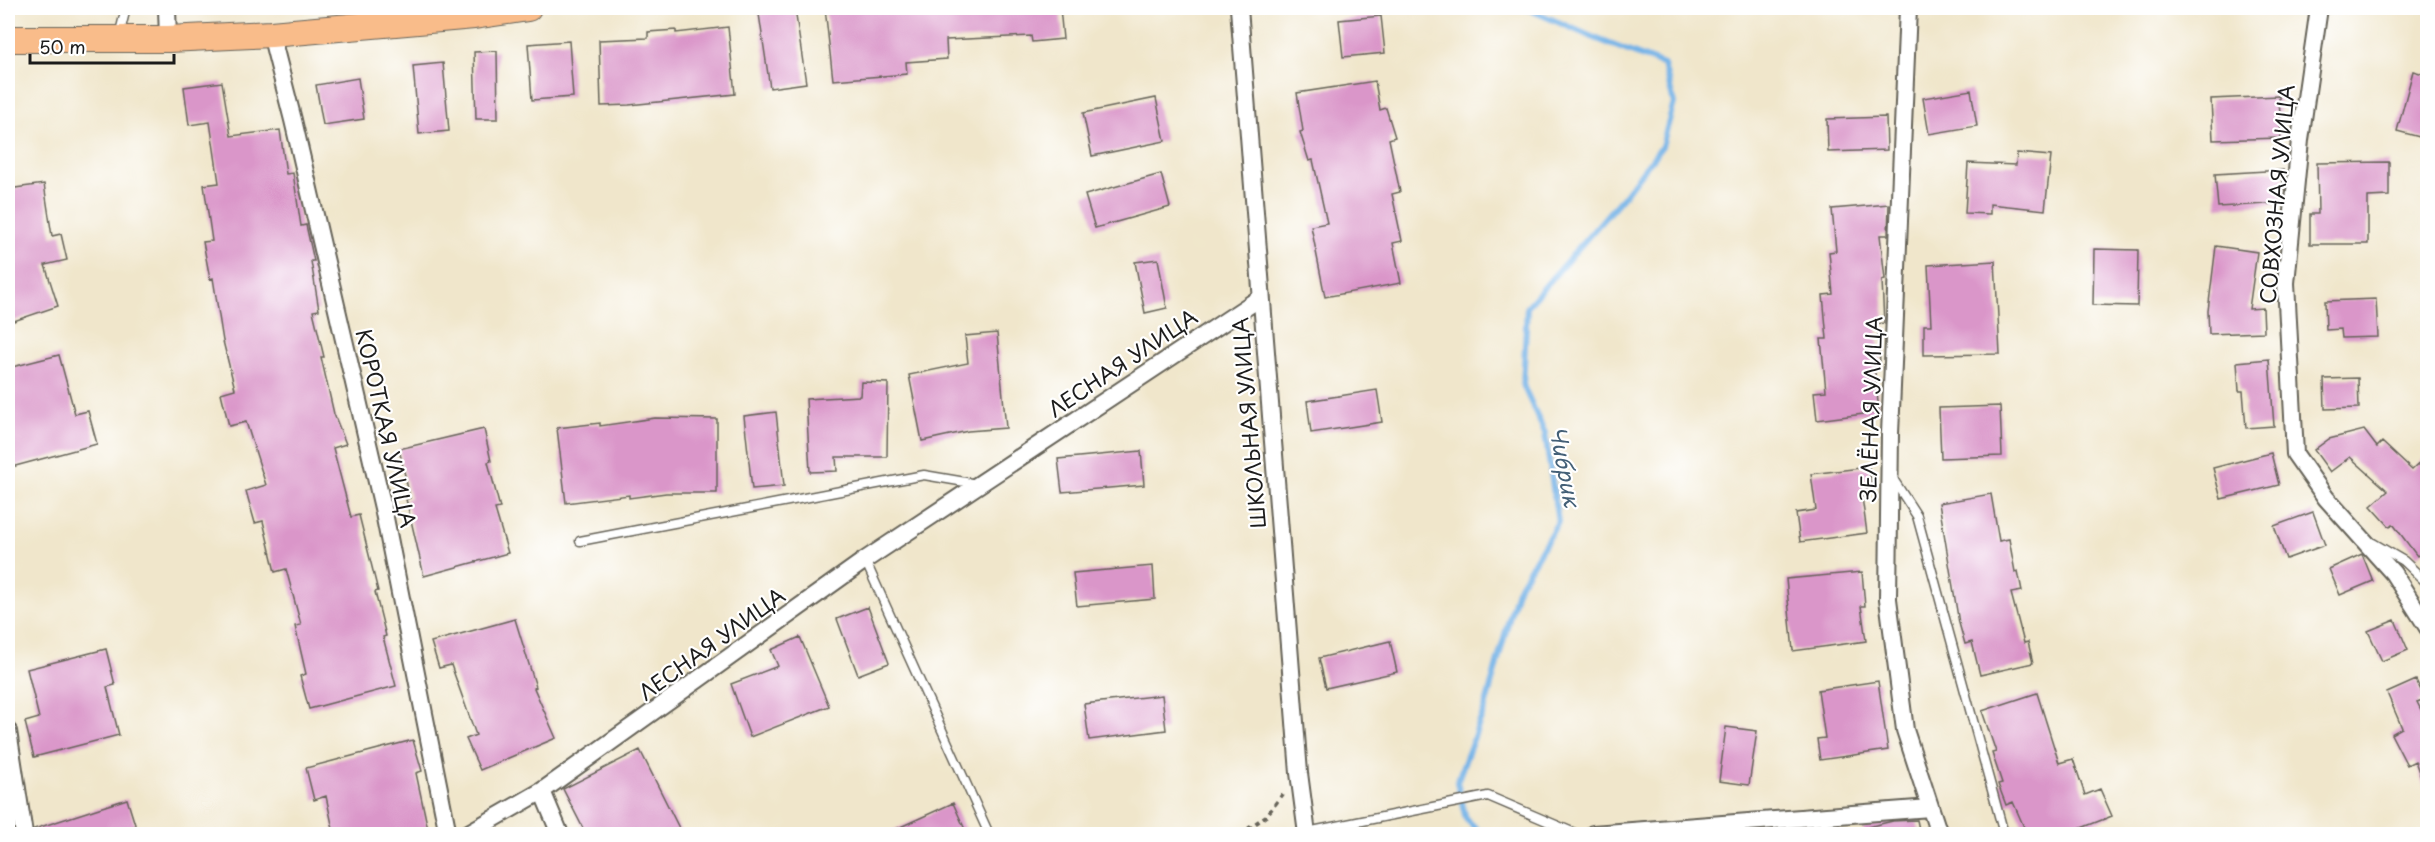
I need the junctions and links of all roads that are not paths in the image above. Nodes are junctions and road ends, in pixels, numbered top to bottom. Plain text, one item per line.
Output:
1 (126, 8) edge
2 (167, 8) edge
3 (528, 8) edge
4 (1239, 8) edge
5 (1908, 8) edge
6 (2319, 8) edge
7 (404, 14) edge
8 (271, 34) junction
9 (8, 39) edge
10 (119, 39) junction
11 (168, 39) junction
12 (1260, 298) junction
13 (1889, 474) junction
14 (979, 484) junction
15 (2360, 535) junction
16 (580, 541) dead end
17 (865, 560) junction
18 (2427, 584) edge
19 (2427, 628) edge
20 (8, 731) edge
21 (542, 791) junction
22 (1930, 808) junction
23 (1307, 833) edge
24 (24, 834) edge
25 (448, 834) edge
26 (467, 834) edge
27 (560, 834) edge
28 (989, 834) edge
29 (1577, 834) edge
30 (1593, 834) edge
31 (1939, 834) edge
32 (2004, 834) edge

1 - 10 lane
2 - 11 street
3 - 7 main road
4 - 12 street, ШКОЛЬНАЯ УЛИЦА
5 - 13 street, ЗЕЛЁНАЯ УЛИЦА
6 - 15 street, СОВХОЗНАЯ УЛИЦА
7 - 8 main road
8 - 11 main road
8 - 25 street, КОРОТКАЯ УЛИЦА
9 - 10 main road
10 - 11 main road
12 - 14 street, ЛЕСНАЯ УЛИЦА
12 - 23 street, ШКОЛЬНАЯ УЛИЦА
13 - 22 street, ЗЕЛЁНАЯ УЛИЦА
13 - 32 lane
14 - 16 lane
14 - 17 street, ЛЕСНАЯ УЛИЦА
15 - 18 lane
15 - 19 street, СОВХОЗНАЯ УЛИЦА
17 - 21 street, ЛЕСНАЯ УЛИЦА
17 - 28 lane
20 - 24 street
21 - 26 street, ЛЕСНАЯ УЛИЦА
21 - 27 street
22 - 30 street
22 - 31 street, ЗЕЛЁНАЯ УЛИЦА
23 - 29 lane

